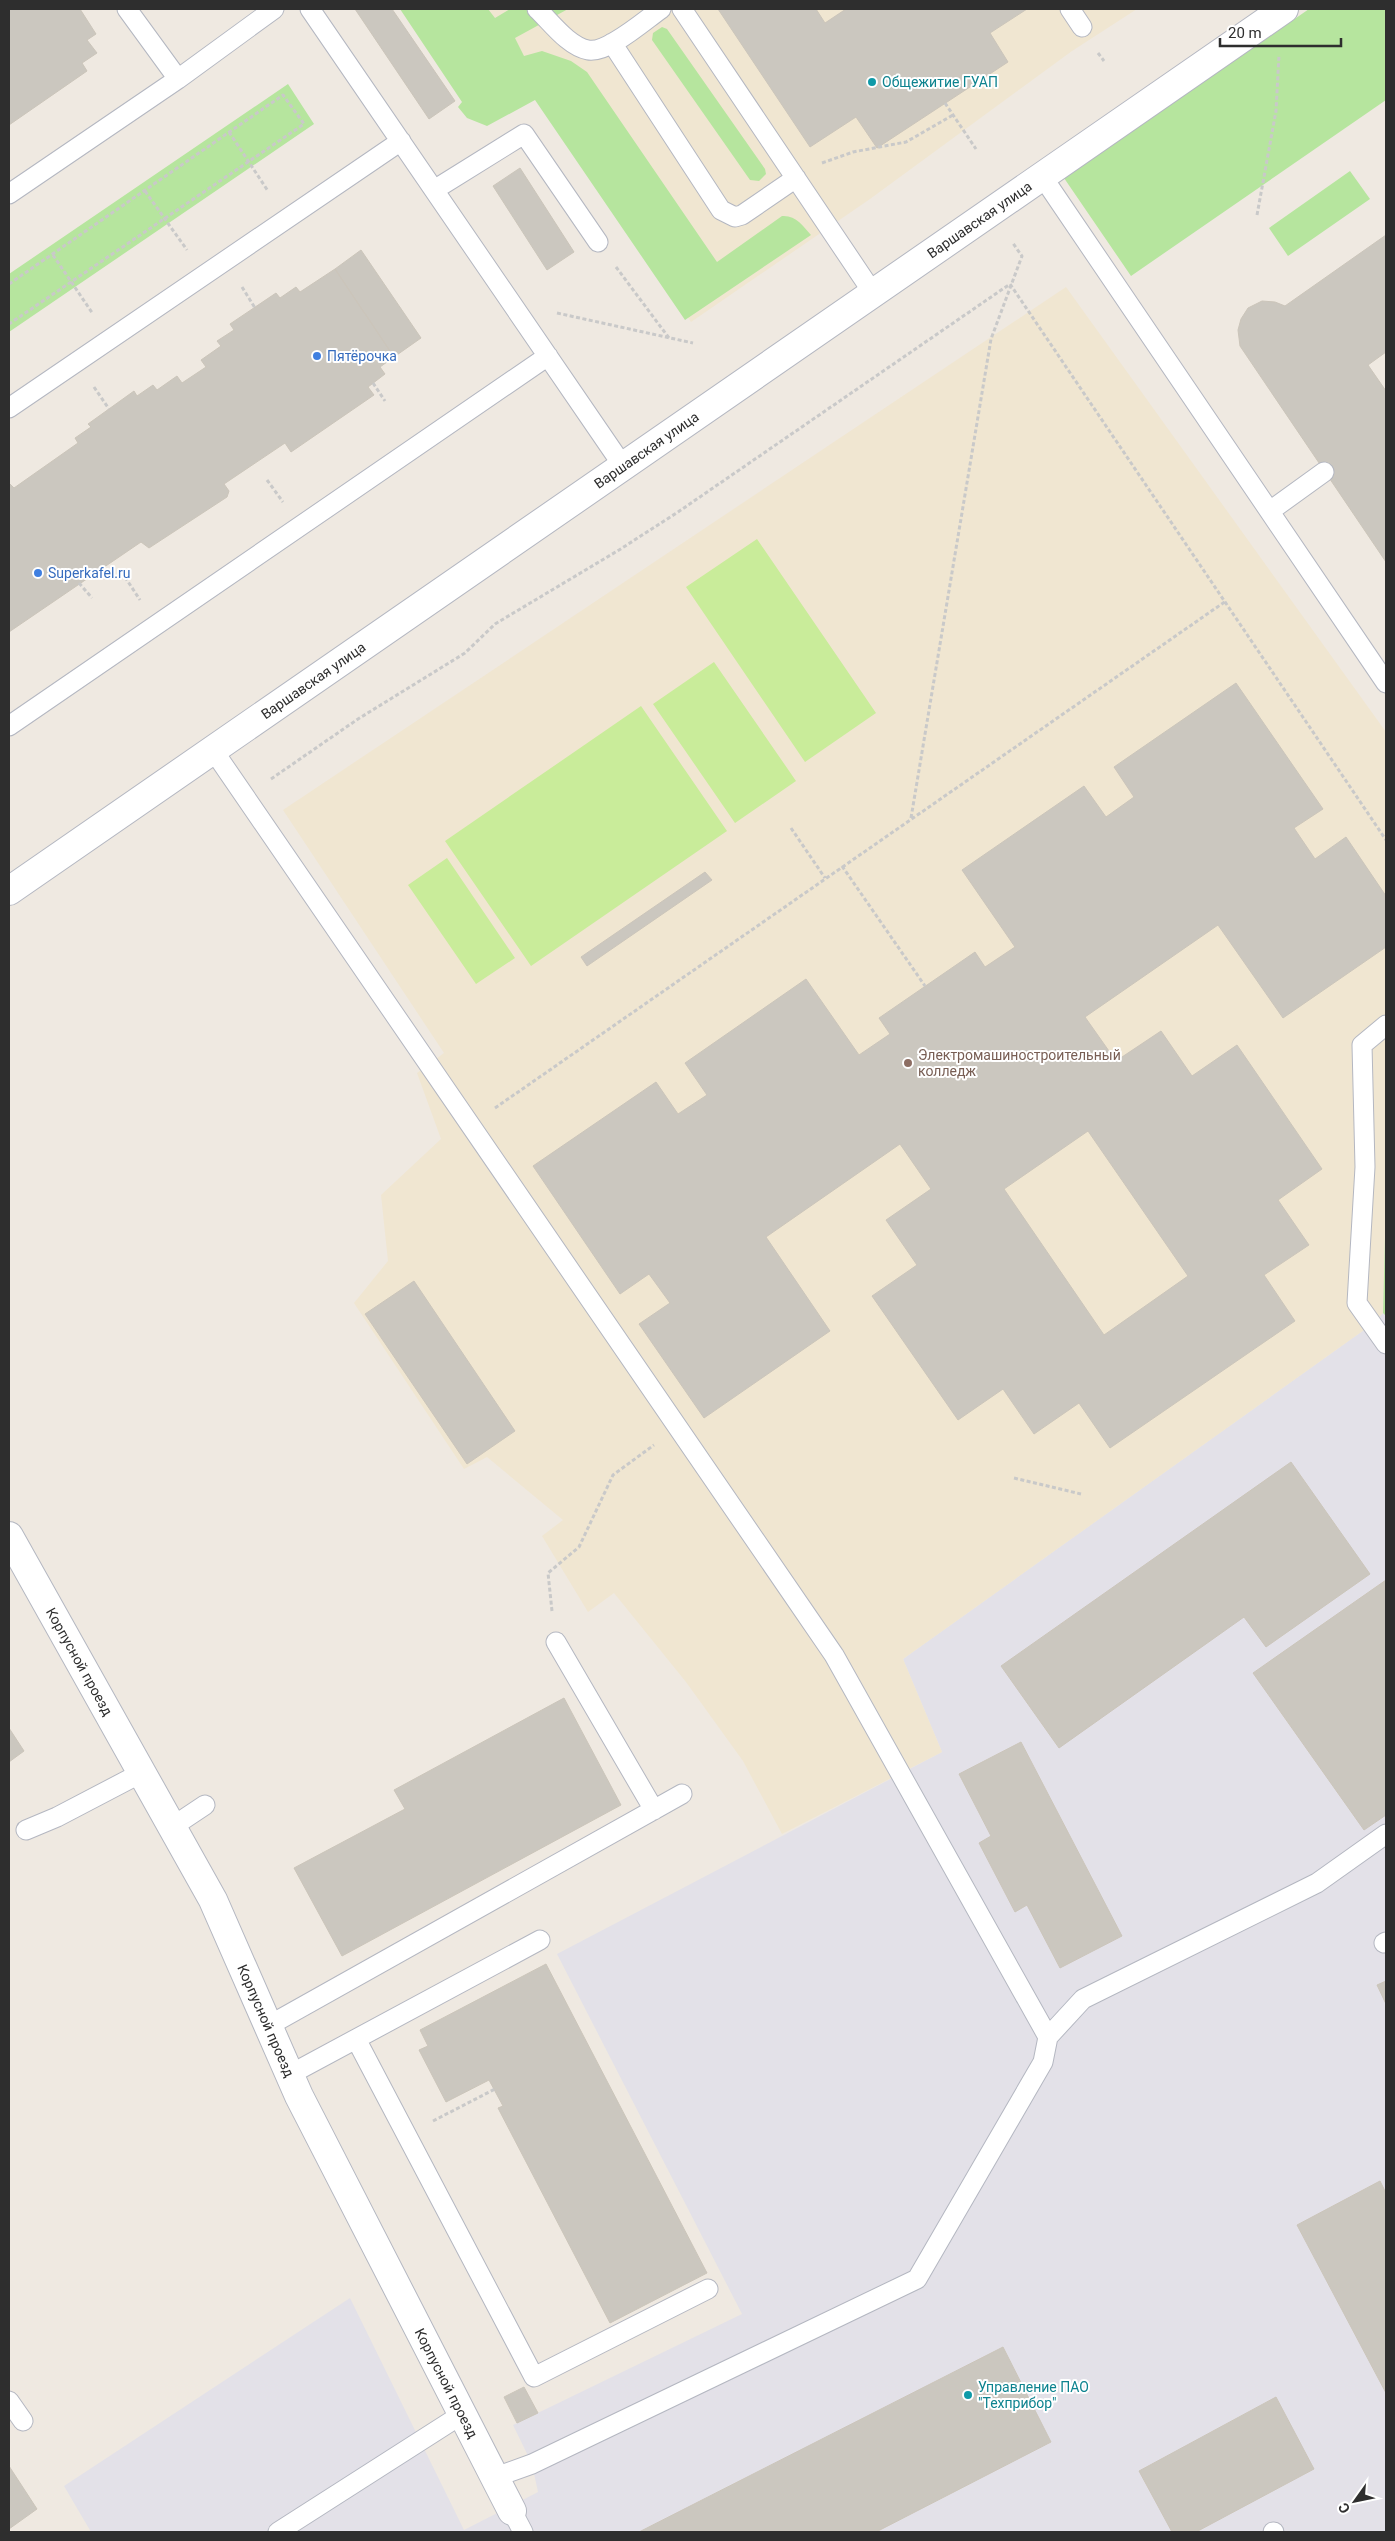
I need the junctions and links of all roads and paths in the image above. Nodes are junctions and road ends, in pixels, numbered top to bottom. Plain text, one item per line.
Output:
1 (127, 9) edge
2 (274, 9) edge
3 (310, 9) edge
4 (537, 9) edge
5 (661, 9) edge
6 (682, 9) edge
7 (1070, 9) edge
8 (1284, 9) edge
9 (1082, 27) dead end
10 (612, 43) junction
11 (1279, 46) dead end
12 (178, 80) junction
13 (945, 103) dead end
14 (953, 115) junction
15 (229, 132) junction
16 (401, 141) junction
17 (976, 149) dead end
18 (248, 163) junction
19 (794, 176) junction
20 (1042, 176) junction
21 (145, 190) junction
22 (434, 190) junction
23 (268, 191) dead end
24 (9, 194) edge
25 (1257, 215) dead end
26 (166, 218) junction
27 (598, 242) joint
28 (1012, 242) dead end
29 (52, 255) junction
30 (204, 275) junction
31 (72, 283) junction
32 (9, 284) edge
33 (1010, 284) junction
34 (241, 286) dead end
35 (873, 293) junction
36 (511, 302) junction
37 (255, 308) dead end
38 (93, 314) dead end
39 (9, 324) edge
40 (669, 339) junction
41 (693, 343) dead end
42 (548, 356) junction
43 (373, 383) dead end
44 (93, 386) dead end
45 (385, 401) dead end
46 (9, 408) edge
47 (109, 409) dead end
48 (624, 466) junction
49 (1324, 472) dead end
50 (1270, 511) junction
51 (79, 583) dead end
52 (92, 598) dead end
53 (1226, 601) junction
54 (1386, 683) edge
55 (9, 726) edge
56 (213, 750) junction
57 (245, 797) junction
58 (911, 819) junction
59 (790, 828) dead end
60 (1386, 840) edge
61 (842, 866) junction
62 (826, 878) junction
63 (9, 892) edge
64 (925, 986) dead end
65 (1386, 1025) edge
66 (469, 1126) junction
67 (1386, 1344) edge
68 (677, 1428) junction
69 (1014, 1478) dead end
70 (1081, 1494) dead end
71 (9, 1536) edge
72 (556, 1642) joint
73 (143, 1772) junction
74 (682, 1794) dead end
75 (205, 1805) dead end
76 (654, 1810) junction
77 (172, 1827) junction
78 (26, 1830) dead end
79 (1386, 1834) edge
80 (540, 1940) dead end
81 (268, 2026) junction
82 (1048, 2037) junction
83 (356, 2039) junction
84 (289, 2075) junction
85 (495, 2089) dead end
86 (407, 2135) junction
87 (708, 2289) dead end
88 (9, 2401) edge
89 (464, 2413) junction
90 (23, 2421) dead end
91 (496, 2477) junction
92 (518, 2521) edge
93 (278, 2532) edge

1 - 12 lane
2 - 12 lane
3 - 16 lane
4 - 10 lane
5 - 10 lane
6 - 19 lane
7 - 9 lane
8 - 20 street, Варшавская улица
10 - 19 lane
11 - 25 path
12 - 24 lane
13 - 14 path
14 - 17 path
14 - 19 path
15 - 18 path
15 - 18 path
15 - 21 path
16 - 22 lane
16 - 30 lane
18 - 23 path
18 - 26 path
19 - 35 lane
20 - 35 street, Варшавская улица
20 - 50 lane
21 - 26 path
21 - 29 path
22 - 27 lane
22 - 36 lane
26 - 30 path
26 - 31 path
27 - 40 path
28 - 33 path
29 - 31 path
29 - 32 path
30 - 46 lane
31 - 38 path
31 - 39 path
33 - 53 path
33 - 57 path
33 - 58 path
34 - 37 path
35 - 48 street, Варшавская улица
36 - 40 path
36 - 42 lane
40 - 41 path
42 - 48 lane
42 - 55 lane
43 - 45 path
44 - 47 path
48 - 56 street, Варшавская улица
49 - 50 lane
50 - 54 lane
51 - 52 path
53 - 58 path
53 - 60 path
56 - 57 lane
56 - 63 street, Варшавская улица
57 - 66 lane
58 - 61 path
59 - 62 path
61 - 62 path
61 - 64 path
62 - 66 path
65 - 67 lane
66 - 68 lane
68 - 72 path
68 - 82 lane
69 - 70 path
71 - 73 street, Корпусной проезд
72 - 76 lane
73 - 77 street, Корпусной проезд
73 - 78 lane
74 - 76 lane
75 - 77 lane
76 - 81 lane
77 - 81 street, Корпусной проезд
79 - 82 lane
80 - 83 lane
81 - 84 street, Корпусной проезд
82 - 91 lane
83 - 84 lane
83 - 86 lane
84 - 89 street, Корпусной проезд
85 - 86 path
86 - 87 lane
88 - 90 lane
89 - 91 street, Корпусной проезд
89 - 93 lane
91 - 92 street, Корпусной проезд

